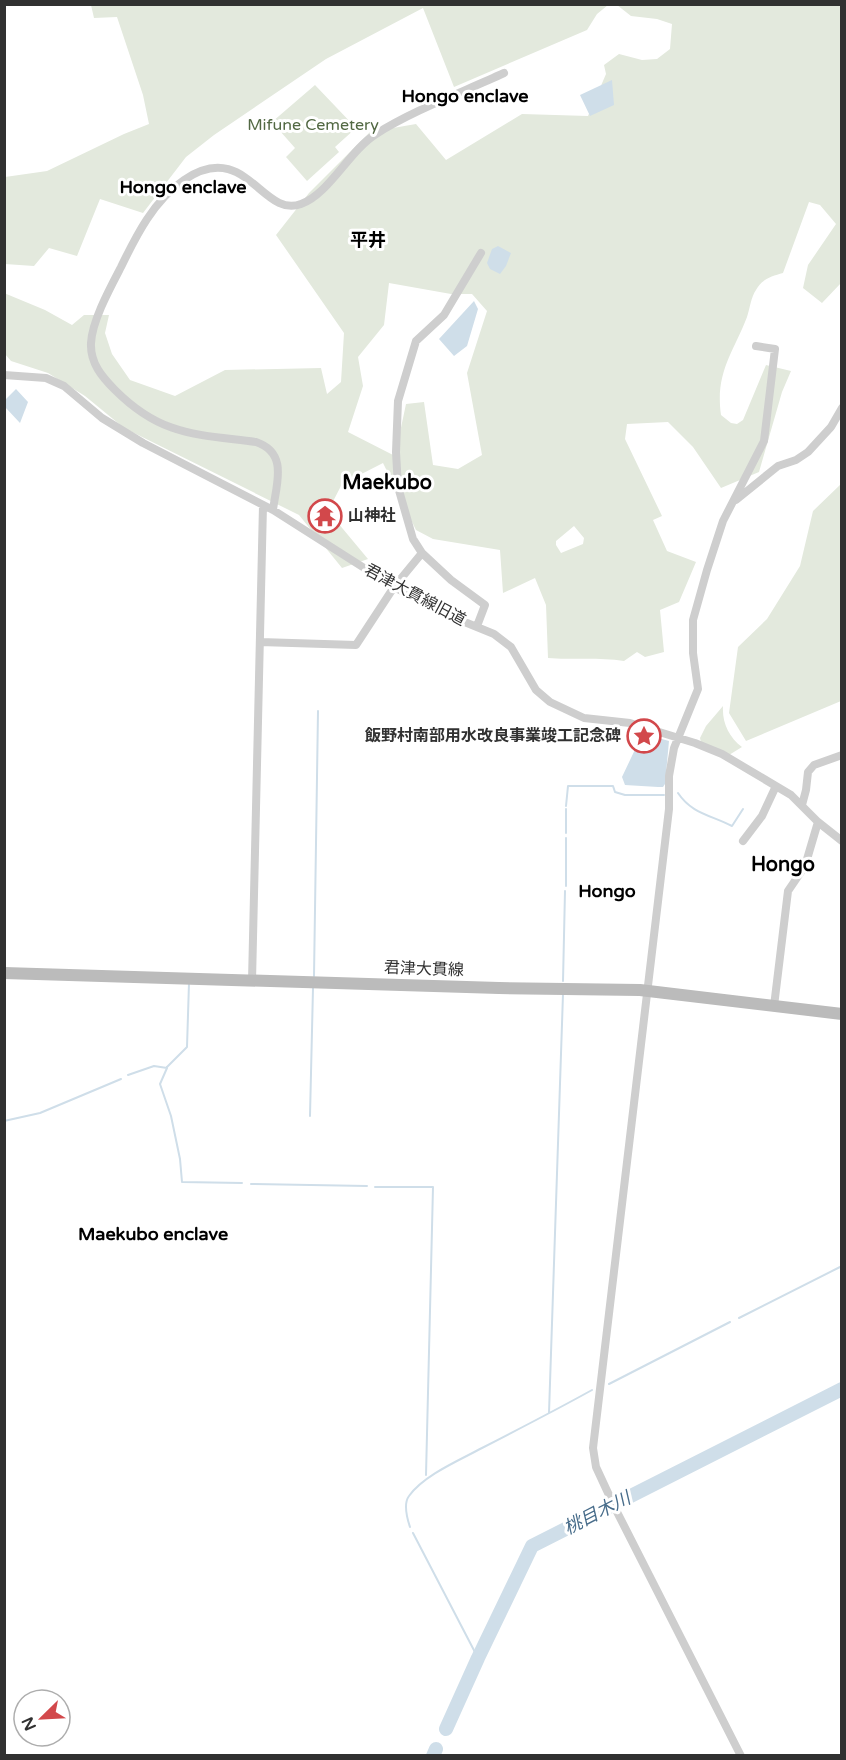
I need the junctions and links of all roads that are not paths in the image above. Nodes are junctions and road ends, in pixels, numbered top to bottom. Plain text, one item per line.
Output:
1 (504, 73) dead end
2 (481, 253) dead end
3 (756, 346) dead end
4 (4, 375) edge
5 (842, 408) edge
6 (735, 500) junction
7 (263, 505) junction
8 (273, 510) junction
9 (422, 554) junction
10 (394, 587) junction
11 (477, 626) junction
12 (260, 642) junction
13 (678, 738) junction
14 (842, 755) edge
15 (776, 786) junction
16 (802, 805) junction
17 (818, 822) junction
18 (744, 841) dead end
19 (842, 841) edge
20 (4, 973) edge
21 (252, 981) junction
22 (648, 991) junction
23 (774, 1006) junction
24 (842, 1014) edge
25 (741, 1755) edge

1 - 8 street
2 - 9 street
3 - 6 street
4 - 7 street, 君津大貫線旧道
5 - 6 street
6 - 13 street
7 - 8 street, 君津大貫線旧道
7 - 12 street
8 - 10 street, 君津大貫線旧道
9 - 10 street
9 - 11 street
10 - 11 street, 君津大貫線旧道
10 - 12 street
11 - 13 street, 君津大貫線旧道
12 - 21 street
13 - 15 street, 君津大貫線旧道
13 - 22 street
14 - 16 street
15 - 16 street, 君津大貫線旧道
15 - 18 street
16 - 17 street, 君津大貫線旧道
17 - 19 street, 君津大貫線旧道
17 - 23 street
20 - 21 main road, 君津大貫線
21 - 22 main road, 君津大貫線
22 - 23 main road, 君津大貫線
22 - 25 street
23 - 24 main road, 君津大貫線

